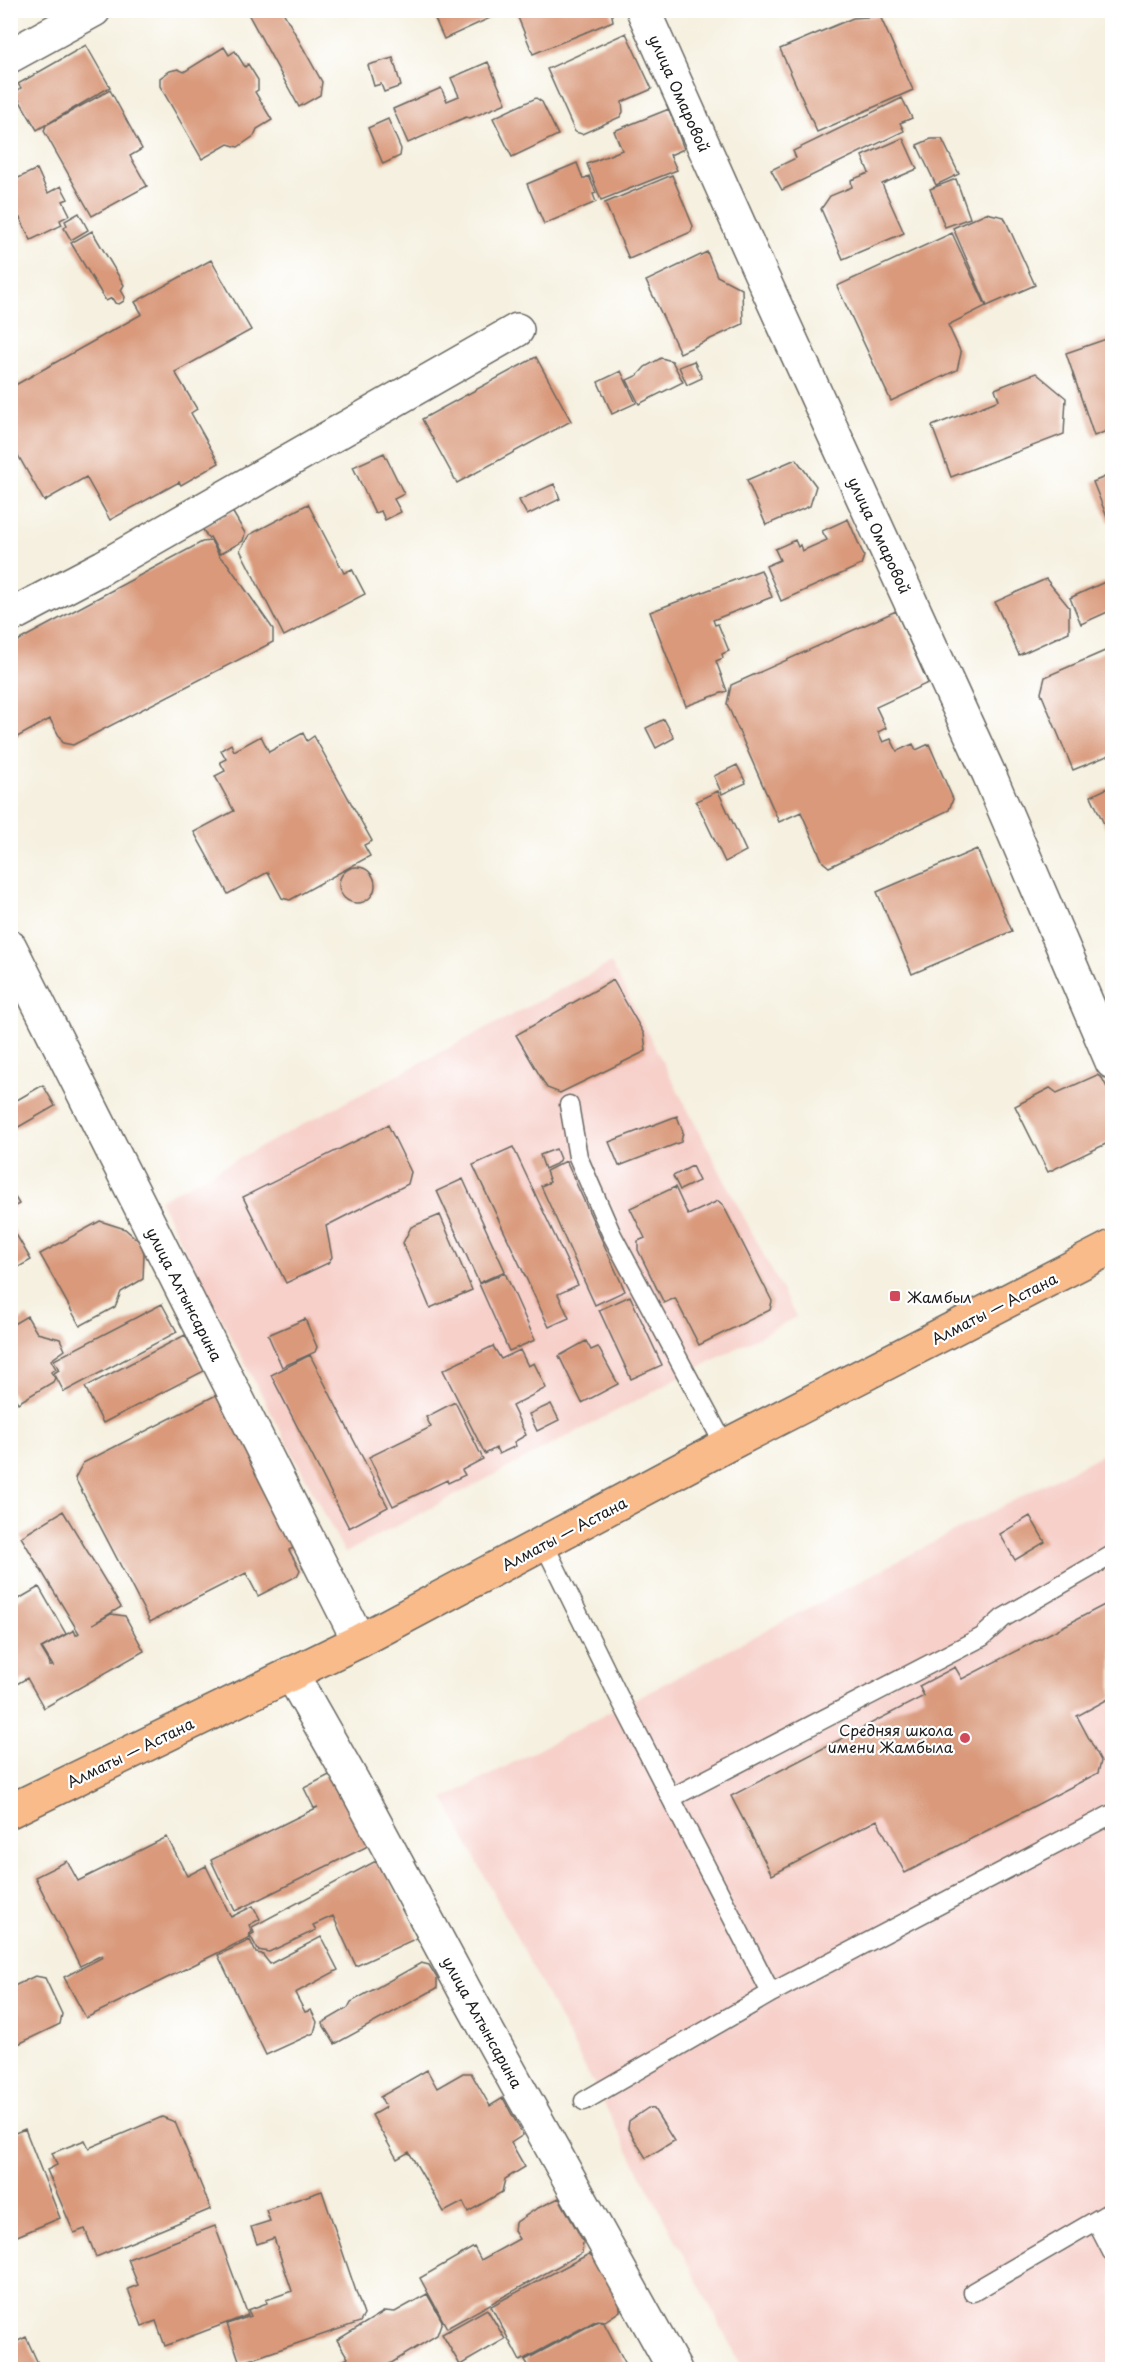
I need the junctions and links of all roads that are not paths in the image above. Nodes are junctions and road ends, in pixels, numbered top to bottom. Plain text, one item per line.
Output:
1 (94, 10) edge
2 (643, 10) edge
3 (10, 56) edge
4 (517, 330) dead end
5 (10, 616) edge
6 (10, 947) edge
7 (1113, 1062) edge
8 (569, 1105) dead end
9 (1113, 1247) edge
10 (725, 1446) junction
11 (544, 1544) junction
12 (1113, 1555) edge
13 (358, 1641) junction
14 (291, 1673) junction
15 (671, 1798) junction
16 (10, 1811) edge
17 (1113, 1814) edge
18 (771, 1993) junction
19 (584, 2101) dead end
20 (1113, 2211) edge
21 (1096, 2221) junction
22 (1113, 2252) edge
23 (973, 2292) dead end
24 (675, 2370) edge

1 - 3 street
2 - 7 street, улица Омаровой
4 - 5 street
6 - 13 street, улица Алтынсарина
8 - 10 lane
9 - 10 highway, Алматы — Астана
10 - 11 highway, Алматы — Астана
11 - 13 highway, Алматы — Астана
11 - 15 lane
12 - 15 lane
13 - 14 highway, Алматы — Астана
14 - 16 highway, Алматы — Астана
14 - 24 street, улица Алтынсарина
15 - 18 lane
17 - 18 lane
18 - 19 lane
20 - 21 lane
21 - 22 lane
21 - 23 lane

